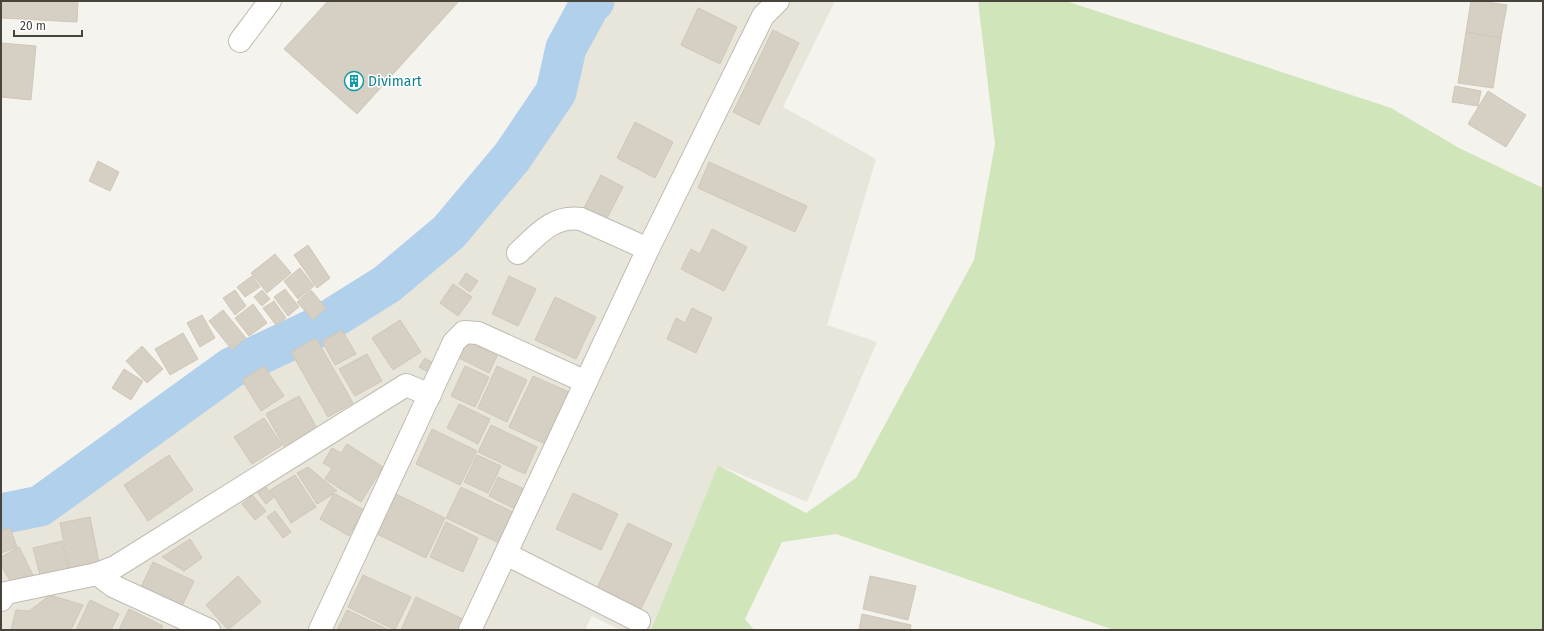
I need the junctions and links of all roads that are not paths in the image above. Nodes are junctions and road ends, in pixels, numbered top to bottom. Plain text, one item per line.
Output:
1 (270, 1) edge
2 (778, 1) edge
3 (240, 41) dead end
4 (648, 249) junction
5 (518, 253) dead end
6 (586, 382) junction
7 (430, 395) junction
8 (506, 554) junction
9 (97, 574) junction
10 (1, 600) edge
11 (639, 621) dead end
12 (209, 630) edge
13 (320, 630) edge
14 (470, 630) edge

1 - 3 street
2 - 4 street
4 - 5 street
4 - 6 street
6 - 7 street
6 - 8 street
7 - 9 street
7 - 13 street
8 - 11 street
8 - 14 street
9 - 10 street
9 - 12 street

